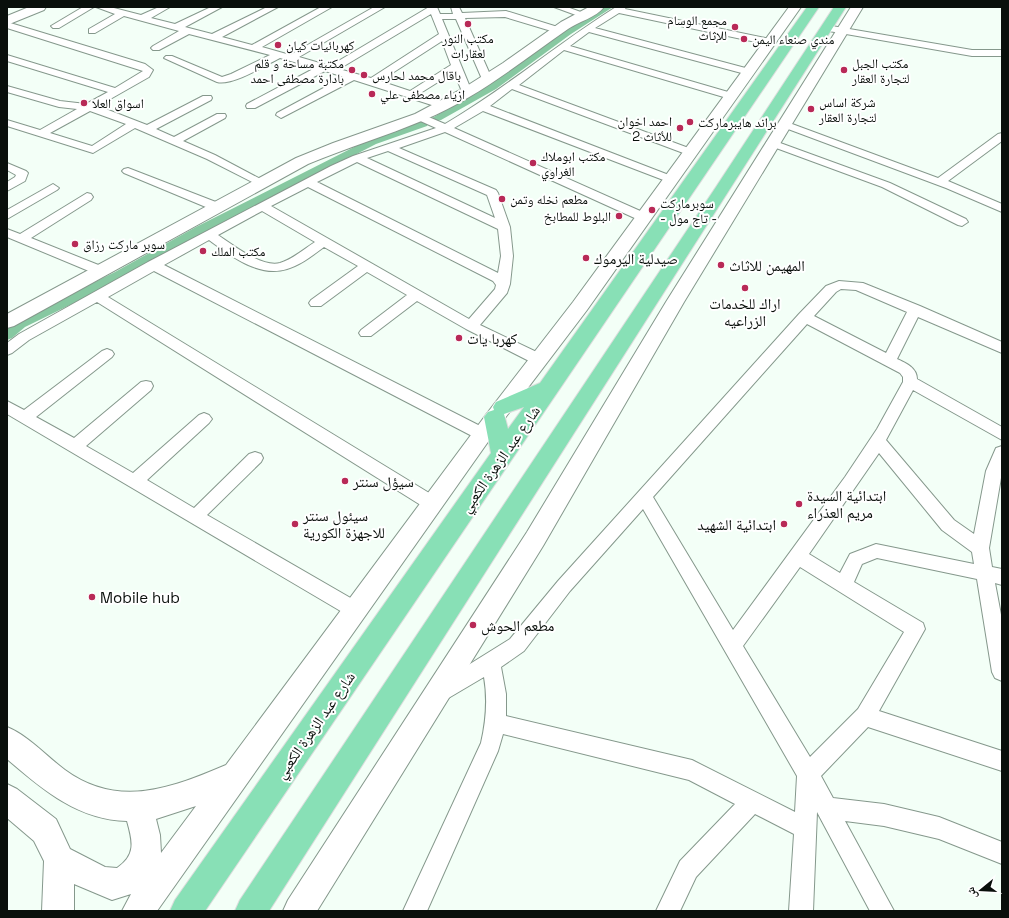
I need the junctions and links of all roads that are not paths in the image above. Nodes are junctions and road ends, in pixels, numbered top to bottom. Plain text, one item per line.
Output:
1 (16, 7) edge
2 (90, 7) edge
3 (100, 7) edge
4 (166, 7) edge
5 (218, 7) edge
6 (274, 7) edge
7 (328, 7) edge
8 (381, 7) edge
9 (558, 7) edge
10 (598, 7) edge
11 (796, 7) edge
12 (813, 7) edge
13 (840, 7) edge
14 (857, 7) edge
15 (30, 8) edge
16 (620, 8) edge
17 (433, 10) edge
18 (7, 11) edge
19 (456, 11) edge
20 (123, 13) junction
21 (143, 18) junction
22 (7, 21) edge
23 (585, 22) junction
24 (7, 25) edge
25 (56, 26) dead end
26 (177, 27) junction
27 (188, 30) junction
28 (558, 30) junction
29 (834, 30) junction
30 (92, 32) dead end
31 (444, 35) junction
32 (214, 37) junction
33 (770, 42) junction
34 (564, 47) junction
35 (156, 48) dead end
36 (253, 48) junction
37 (1002, 53) edge
38 (278, 55) junction
39 (7, 58) edge
40 (169, 58) dead end
41 (291, 58) junction
42 (457, 66) junction
43 (327, 69) junction
44 (749, 72) junction
45 (351, 77) junction
46 (487, 79) junction
47 (372, 82) junction
48 (513, 86) junction
49 (7, 89) edge
50 (116, 91) junction
51 (467, 92) junction
52 (412, 94) junction
53 (731, 96) junction
54 (208, 98) dead end
55 (441, 105) junction
56 (251, 106) dead end
57 (482, 107) junction
58 (85, 108) junction
59 (282, 115) dead end
60 (221, 116) dead end
61 (420, 117) junction
62 (7, 123) edge
63 (134, 124) junction
64 (784, 124) junction
65 (147, 128) junction
66 (447, 128) junction
67 (41, 134) junction
68 (1002, 136) edge
69 (175, 141) junction
70 (772, 143) junction
71 (390, 148) junction
72 (690, 152) junction
73 (357, 158) junction
74 (7, 166) edge
75 (128, 171) dead end
76 (670, 180) junction
77 (693, 180) junction
78 (308, 182) junction
79 (940, 182) junction
80 (262, 183) junction
81 (7, 187) edge
82 (724, 187) junction
83 (53, 188) dead end
84 (87, 197) dead end
85 (262, 206) junction
86 (217, 207) junction
87 (673, 208) junction
88 (1002, 208) edge
89 (7, 215) edge
90 (643, 217) junction
91 (702, 221) junction
92 (962, 222) dead end
93 (504, 227) junction
94 (7, 232) edge
95 (210, 235) junction
96 (22, 238) junction
97 (324, 242) junction
98 (153, 265) junction
99 (367, 266) junction
100 (101, 271) junction
101 (503, 284) junction
102 (416, 294) junction
103 (97, 296) junction
104 (316, 303) dead end
105 (915, 309) junction
106 (804, 317) junction
107 (7, 322) edge
108 (471, 326) junction
109 (366, 333) dead end
110 (1002, 348) edge
111 (7, 350) edge
112 (107, 354) dead end
113 (540, 360) junction
114 (889, 361) junction
115 (910, 382) junction
116 (146, 386) dead end
117 (549, 388) junction
118 (7, 407) edge
119 (24, 418) junction
120 (204, 419) dead end
121 (493, 420) junction
122 (1002, 434) edge
123 (878, 441) junction
124 (74, 446) junction
125 (1002, 452) edge
126 (502, 455) junction
127 (255, 458) dead end
128 (134, 482) junction
129 (644, 496) junction
130 (433, 504) junction
131 (195, 517) junction
132 (980, 548) junction
133 (797, 556) junction
134 (994, 575) edge
135 (844, 585) junction
136 (355, 610) junction
137 (732, 646) junction
138 (490, 664) junction
139 (1002, 672) edge
140 (434, 697) junction
141 (865, 716) junction
142 (496, 723) junction
143 (7, 741) edge
144 (1002, 761) edge
145 (808, 774) junction
146 (237, 775) junction
147 (7, 799) edge
148 (752, 801) junction
149 (138, 807) junction
150 (827, 808) junction
151 (806, 829) junction
152 (1002, 853) edge
153 (59, 860) junction
154 (58, 911) edge
155 (138, 911) edge
156 (186, 911) edge
157 (251, 911) edge
158 (299, 911) edge
159 (415, 911) edge
160 (668, 911) edge
161 (801, 911) edge
162 (882, 911) edge

1 - 18 street
2 - 25 street
3 - 20 street
4 - 21 street
5 - 26 street
6 - 32 street
7 - 36 street
8 - 41 street
9 - 23 street
10 - 23 street
11 - 33 street
12 - 77 main road, شارع عبد الزهرة الكعبي
13 - 29 main road
14 - 29 street
15 - 22 street
16 - 23 street
16 - 33 street
17 - 19 street
17 - 31 street
17 - 43 street
19 - 28 street
19 - 46 street
20 - 21 street
20 - 30 street
21 - 26 street
23 - 28 street
23 - 34 street
23 - 44 street
24 - 50 street
26 - 27 street
27 - 32 street
27 - 35 street
28 - 46 street
29 - 37 street
29 - 64 street
29 - 82 main road
31 - 42 street
31 - 47 street
32 - 36 street
33 - 44 street
34 - 48 street
34 - 53 street
36 - 38 street
38 - 40 street
38 - 41 street
39 - 50 street
41 - 43 street
42 - 51 street
42 - 52 street
43 - 45 street
43 - 56 street
44 - 53 street
45 - 47 street
45 - 59 street
46 - 51 street
47 - 52 street
48 - 57 street
48 - 72 street
49 - 58 street
50 - 58 street
51 - 55 street
52 - 55 street
53 - 72 street
54 - 65 street
55 - 61 street
57 - 66 street
57 - 76 street
58 - 63 street
58 - 67 street
60 - 69 street
61 - 66 street
61 - 80 street
62 - 67 street
63 - 65 street
63 - 67 street
64 - 70 street
64 - 79 street
65 - 69 street
66 - 71 street
66 - 90 street
68 - 79 street
69 - 80 street
70 - 92 street
70 - 140 street
71 - 73 street
71 - 93 street
72 - 76 street
73 - 78 street
73 - 93 street
74 - 81 street
75 - 86 street
76 - 90 street
77 - 82 main road
77 - 87 main road, شارع عبد الزهرة الكعبي
78 - 85 street
78 - 101 street
79 - 88 street
80 - 86 street
82 - 91 main road
83 - 89 street
84 - 96 street
85 - 95 street
85 - 97 street
86 - 100 street
87 - 91 main road
87 - 117 main road, شارع عبد الزهرة الكعبي
90 - 113 street
91 - 157 main road
93 - 101 street
94 - 96 street
95 - 97 street
95 - 98 street
96 - 100 street
97 - 99 street
98 - 103 street
98 - 121 street
99 - 102 street
99 - 104 street
100 - 107 street
101 - 108 street
102 - 108 street
102 - 109 street
103 - 111 street
103 - 130 street
105 - 106 street
105 - 110 street
105 - 114 street
106 - 114 street
106 - 129 street
108 - 113 street
112 - 119 street
113 - 121 street
114 - 115 street
115 - 122 street
115 - 123 street
116 - 124 street
117 - 121 main road
117 - 126 main road, شارع عبد الزهرة الكعبي
118 - 119 street
119 - 124 street
120 - 128 street
121 - 126 main road
121 - 130 street
123 - 132 street
123 - 133 street
124 - 128 street
125 - 132 street
126 - 156 main road, شارع عبد الزهرة الكعبي
127 - 131 street
128 - 131 street
129 - 137 street
129 - 138 street
130 - 136 street
131 - 136 street
132 - 134 street
133 - 135 street
133 - 137 street
134 - 135 street
134 - 139 street
135 - 141 street
136 - 146 street
137 - 145 street
138 - 140 street
138 - 142 street
140 - 158 street
141 - 144 street
141 - 145 street
142 - 148 street
142 - 159 street
143 - 149 street
145 - 150 street
145 - 151 street
146 - 149 street
146 - 155 street
147 - 153 street
148 - 151 street
148 - 160 street
149 - 153 street
150 - 152 street
150 - 162 street
151 - 161 street
153 - 154 street

